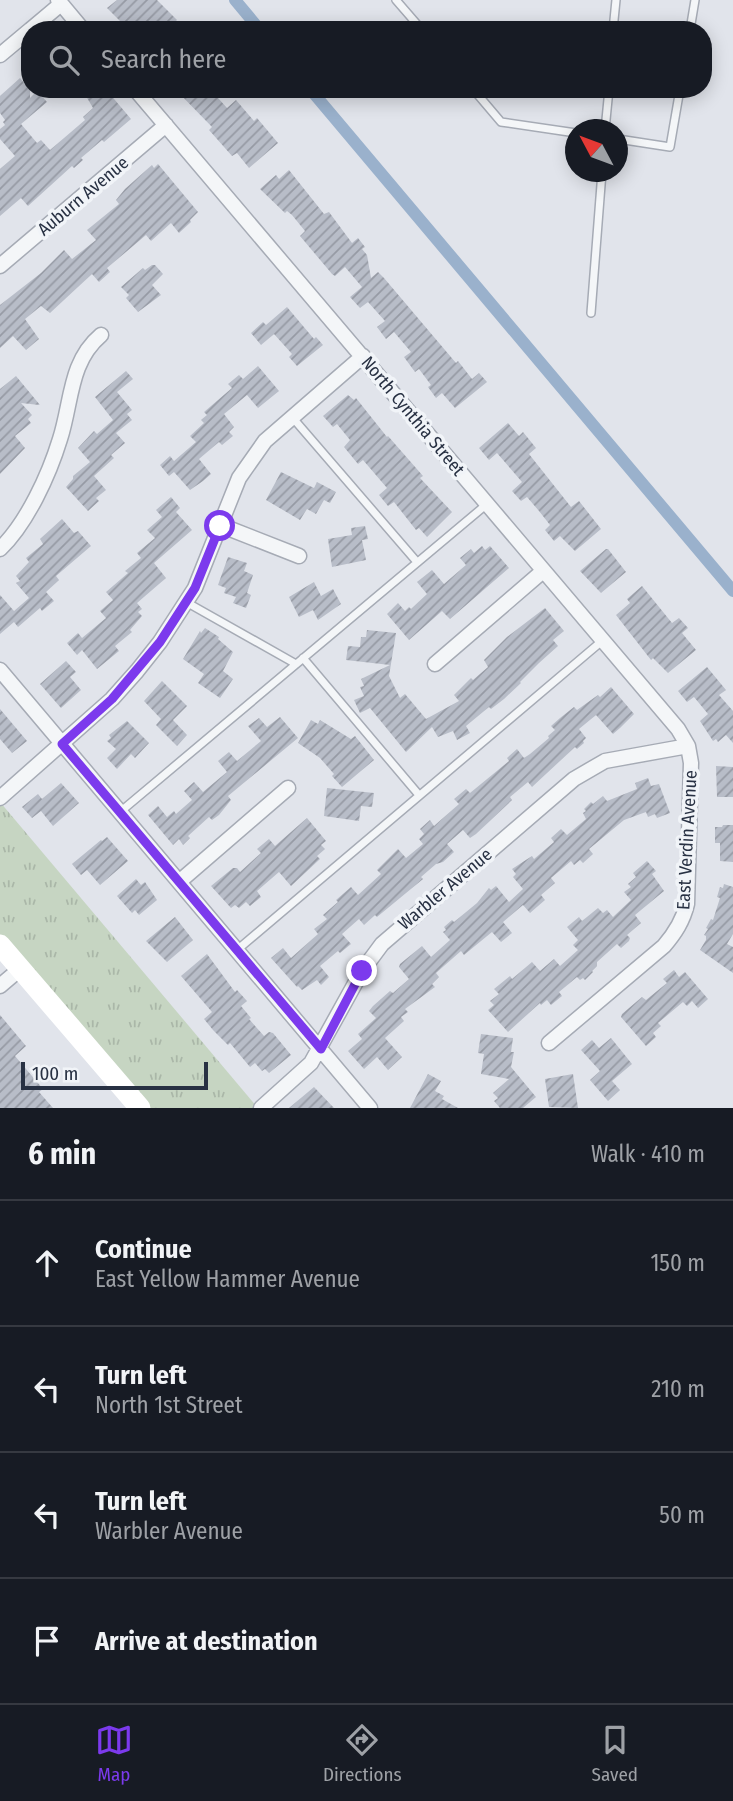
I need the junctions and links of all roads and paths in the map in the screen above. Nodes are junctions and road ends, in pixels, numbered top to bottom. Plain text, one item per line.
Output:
1 (396, 0) edge
2 (616, 0) edge
3 (695, 0) edge
4 (59, 2) edge
5 (39, 21) edge
6 (75, 21) edge
7 (414, 21) edge
8 (614, 21) edge
9 (692, 21) edge
10 (21, 38) edge
11 (0, 55) edge
12 (143, 98) edge
13 (481, 98) edge
14 (608, 98) edge
15 (678, 98) edge
16 (607, 119) edge
17 (166, 125) junction
18 (565, 131) edge
19 (628, 141) edge
20 (601, 182) edge
21 (0, 266) edge
22 (591, 313) dead end
23 (101, 335) dead end
24 (363, 356) junction
25 (292, 417) junction
26 (487, 504) junction
27 (220, 526) junction
28 (0, 549) edge
29 (299, 556) dead end
30 (418, 562) junction
31 (543, 571) junction
32 (186, 601) junction
33 (602, 640) junction
34 (303, 658) junction
35 (296, 664) junction
36 (435, 664) dead end
37 (0, 670) edge
38 (62, 744) junction
39 (688, 746) junction
40 (288, 789) dead end
41 (419, 795) junction
42 (0, 798) edge
43 (120, 812) junction
44 (179, 882) junction
45 (0, 945) edge
46 (237, 950) junction
47 (20, 968) junction
48 (0, 986) edge
49 (549, 1044) dead end
50 (321, 1049) junction
51 (140, 1108) edge
52 (261, 1108) edge
53 (370, 1108) edge

1 - 7 lane
2 - 8 lane
3 - 9 lane
4 - 5 street
4 - 6 street
10 - 11 street
12 - 17 street, North Cynthia Street
13 - 18 lane
14 - 16 lane
15 - 19 lane
17 - 21 street, Auburn Avenue
17 - 24 street, North Cynthia Street
20 - 22 lane
23 - 28 street
24 - 25 street
24 - 26 street, North Cynthia Street
25 - 27 street
25 - 30 lane
26 - 30 lane
26 - 31 street, North Cynthia Street
27 - 29 street
27 - 32 street
30 - 34 lane
31 - 33 street, North Cynthia Street
31 - 36 street
32 - 35 lane
32 - 38 street
33 - 39 street, North Cynthia Street
33 - 41 lane
34 - 35 lane
34 - 41 lane
35 - 43 lane
37 - 38 street
38 - 42 street
38 - 43 street
39 - 49 street, East Verdin Avenue
39 - 50 street, Warbler Avenue
40 - 44 street
41 - 46 lane
43 - 44 street
44 - 46 street
45 - 47 street
46 - 50 street
47 - 48 street
47 - 51 street
50 - 52 street, Warbler Avenue
50 - 53 street

